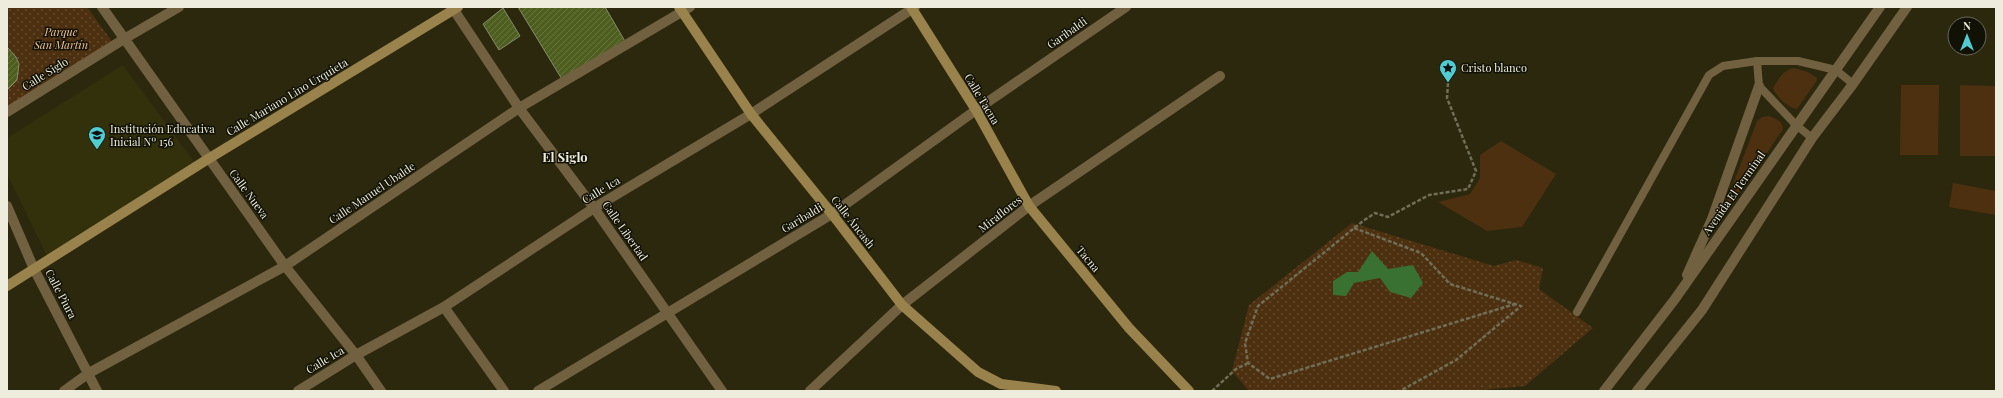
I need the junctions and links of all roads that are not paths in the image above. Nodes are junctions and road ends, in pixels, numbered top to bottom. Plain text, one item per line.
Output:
1 (102, 7) edge
2 (179, 7) edge
3 (1126, 7) edge
4 (1880, 7) edge
5 (1907, 7) edge
6 (454, 8) edge
7 (913, 8) edge
8 (684, 9) edge
9 (124, 39) junction
10 (1758, 60) junction
11 (1836, 70) junction
12 (1220, 76) dead end
13 (1853, 84) junction
14 (1759, 86) junction
15 (519, 108) junction
16 (976, 110) junction
17 (7, 112) edge
18 (751, 114) junction
19 (1796, 125) junction
20 (1812, 138) junction
21 (208, 159) junction
22 (7, 206) edge
23 (1029, 206) junction
24 (594, 208) junction
25 (832, 214) junction
26 (285, 266) junction
27 (34, 269) junction
28 (7, 286) edge
29 (1675, 299) junction
30 (902, 305) junction
31 (444, 307) junction
32 (668, 312) junction
33 (1577, 312) dead end
34 (356, 355) junction
35 (89, 373) junction
36 (64, 391) edge
37 (97, 391) edge
38 (298, 391) edge
39 (382, 391) edge
40 (504, 391) edge
41 (538, 391) edge
42 (722, 391) edge
43 (810, 391) edge
44 (1056, 391) edge
45 (1189, 391) edge
46 (1604, 391) edge
47 (1637, 391) edge

1 - 9 street, Calle Nueva
2 - 9 street, Calle Siglo
3 - 16 street, Garibaldi
4 - 11 street, Avenida El Terminal
5 - 13 street
6 - 15 street, Calle Libertad
6 - 21 main road, Calle Mariano Lino Urquieta
7 - 16 main road, Calle Tacna
7 - 18 street, Calle Ica
8 - 15 street, Calle Manuel Ubalde
8 - 18 main road, Calle Áncash
9 - 17 street, Calle Siglo
9 - 21 street, Calle Nueva
10 - 11 lane
10 - 14 lane
10 - 33 lane
11 - 13 lane
11 - 19 street, Avenida El Terminal
12 - 23 street, Miraflores
13 - 20 street
14 - 19 lane
14 - 29 street
15 - 24 street, Calle Libertad
15 - 26 street, Calle Manuel Ubalde
16 - 23 main road, Calle Tacna
16 - 25 street, Garibaldi
18 - 24 street, Calle Ica
18 - 25 main road, Calle Áncash
19 - 20 lane
19 - 29 street, Avenida El Terminal
20 - 47 street
21 - 26 street, Calle Nueva
21 - 27 main road, Calle Mariano Lino Urquieta
22 - 27 street, Calle Piura
23 - 30 street, Miraflores
23 - 45 main road, Tacna
24 - 31 street, Calle Ica
24 - 32 street, Calle Libertad
25 - 30 main road, Calle Áncash
25 - 32 street, Garibaldi
26 - 34 street, Calle Nueva
26 - 35 street, Calle Manuel Ubalde
27 - 28 main road, Calle Mariano Lino Urquieta
27 - 35 street, Calle Piura
29 - 46 street, Avenida El Terminal
30 - 43 street, Miraflores
30 - 44 main road, Calle Áncash
31 - 34 street, Calle Ica
31 - 40 street
32 - 41 street, Garibaldi
32 - 42 street, Calle Libertad
34 - 38 street, Calle Ica
34 - 39 street, Calle Nueva
35 - 36 street, Calle Manuel Ubalde
35 - 37 street, Calle Piura

